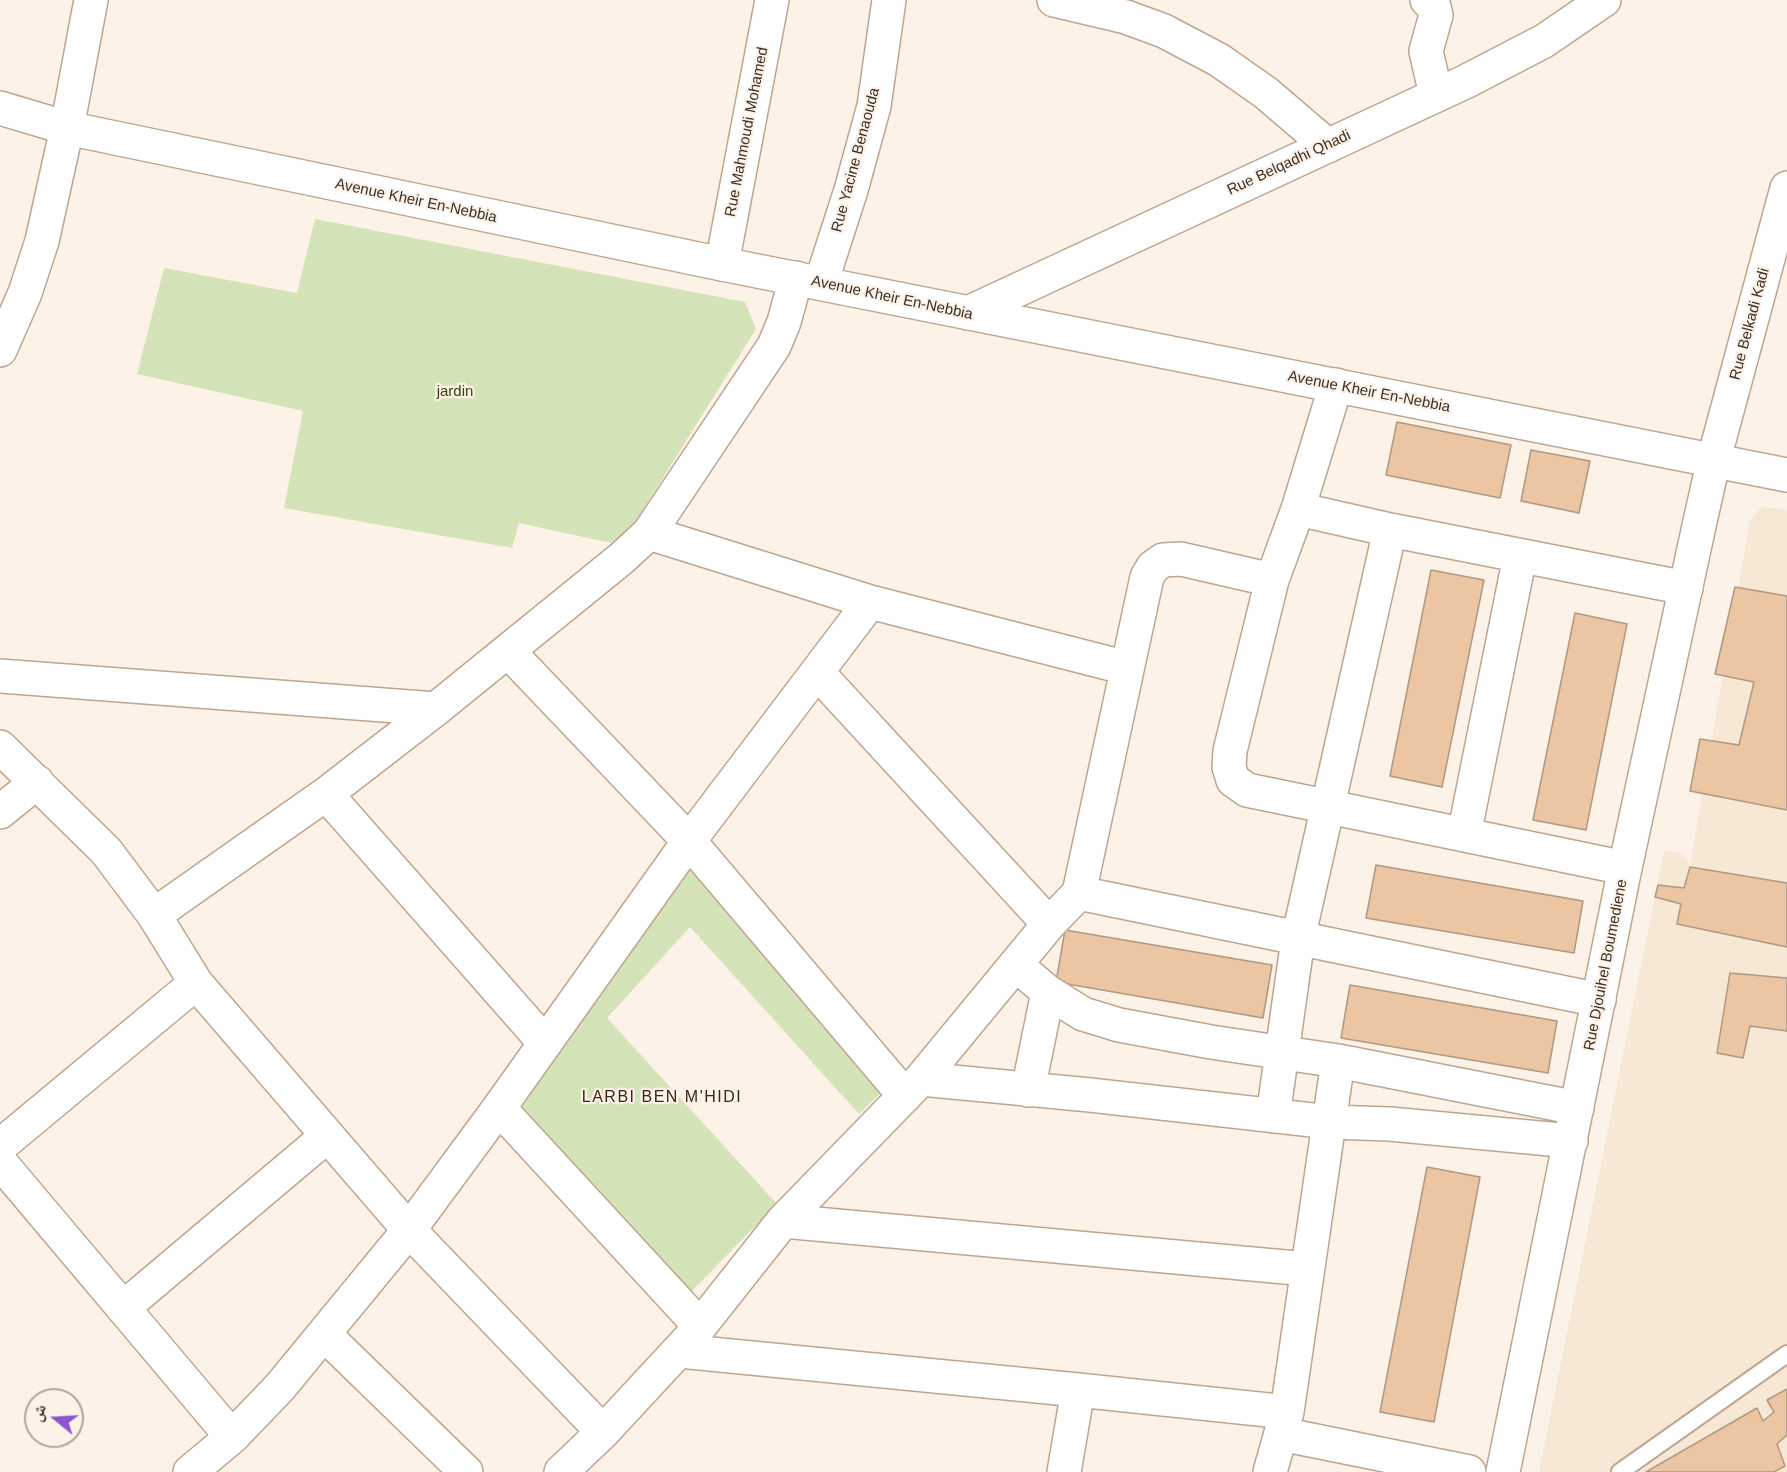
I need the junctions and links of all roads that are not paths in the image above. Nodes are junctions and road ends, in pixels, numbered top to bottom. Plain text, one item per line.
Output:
1 (91, 0) edge
2 (772, 0) edge
3 (889, 0) edge
4 (1054, 0) edge
5 (1428, 0) edge
6 (1604, 0) edge
7 (1436, 95) junction
8 (0, 108) edge
9 (67, 128) junction
10 (1328, 146) junction
11 (1787, 188) edge
12 (723, 264) junction
13 (808, 280) junction
14 (968, 313) junction
15 (3, 337) edge
16 (1336, 385) junction
17 (1714, 459) junction
18 (1787, 475) edge
19 (1298, 509) junction
20 (1390, 530) junction
21 (649, 533) junction
22 (1520, 556) junction
23 (1272, 580) junction
24 (1686, 588) junction
25 (870, 602) junction
26 (508, 651) junction
27 (1126, 668) junction
28 (817, 672) junction
29 (0, 676) edge
30 (436, 709) junction
31 (0, 747) edge
32 (37, 782) junction
33 (326, 794) junction
34 (1328, 807) junction
35 (0, 812) edge
36 (1464, 835) junction
37 (689, 841) junction
38 (1626, 868) junction
39 (1079, 893) junction
40 (154, 915) junction
41 (1049, 924) junction
42 (1298, 939) junction
43 (1016, 966) junction
44 (196, 983) junction
45 (1048, 992) junction
46 (1599, 1000) junction
47 (545, 1043) junction
48 (1282, 1052) junction
49 (1338, 1061) junction
50 (913, 1087) junction
51 (1028, 1090) junction
52 (499, 1108) junction
53 (1577, 1108) junction
54 (1273, 1116) junction
55 (1330, 1122) junction
56 (327, 1136) junction
57 (1571, 1141) junction
58 (0, 1146) edge
59 (0, 1162) edge
60 (783, 1221) junction
61 (409, 1230) junction
62 (1307, 1269) junction
63 (123, 1308) junction
64 (700, 1326) junction
65 (324, 1334) junction
66 (680, 1351) junction
67 (1787, 1354) edge
68 (1078, 1390) junction
69 (1284, 1423) junction
70 (603, 1432) junction
71 (232, 1437) junction
72 (1398, 1465) edge
73 (190, 1472) edge
74 (466, 1472) edge
75 (561, 1472) edge
76 (1064, 1472) edge
77 (1270, 1472) edge
78 (1468, 1472) edge
79 (1503, 1472) edge
80 (1620, 1472) edge

1 - 9 street
2 - 12 street, Rue Mahmoudi Mohamed
3 - 13 street, Rue Yacine Benaouda
4 - 10 street
5 - 7 street
6 - 7 street, Rue Belqadhi Qhadi
7 - 10 street, Rue Belqadhi Qhadi
8 - 9 street, Avenue Kheir En-Nebbia
9 - 12 street, Avenue Kheir En-Nebbia
9 - 15 street
10 - 14 street, Rue Belqadhi Qhadi
11 - 17 street, Rue Belkadi Kadi
12 - 13 street, Avenue Kheir En-Nebbia
13 - 14 street, Avenue Kheir En-Nebbia
13 - 21 street, Rue Yacine Benaouda
14 - 16 street, Avenue Kheir En-Nebbia
16 - 17 street, Avenue Kheir En-Nebbia
16 - 19 street
17 - 18 street, Avenue Kheir En-Nebbia
17 - 24 street, Rue Djouihel Boumediene
19 - 20 street
19 - 23 street
20 - 22 street
20 - 34 street
21 - 25 street
21 - 26 street, Rue Yacine Benaouda
22 - 24 street
22 - 36 street
23 - 27 street
23 - 34 street
24 - 38 street, Rue Djouihel Boumediene
25 - 27 street
25 - 28 street
26 - 30 street, Rue Yacine Benaouda
26 - 37 street
27 - 39 street
28 - 37 street
28 - 41 street
29 - 30 street
30 - 33 street, Rue Yacine Benaouda
31 - 32 street
32 - 35 street
32 - 40 street
33 - 40 street, Rue Yacine Benaouda
33 - 47 street
34 - 36 street
34 - 42 street
36 - 38 street
37 - 47 street
37 - 50 street
38 - 46 street, Rue Djouihel Boumediene
39 - 41 street
39 - 42 street
40 - 44 street
41 - 43 street
42 - 46 street
42 - 48 street
43 - 45 street
43 - 50 street
44 - 56 street
44 - 58 street
45 - 48 street
45 - 51 street
46 - 53 street, Rue Djouihel Boumediene
47 - 52 street
48 - 49 street
48 - 54 street
49 - 53 street
49 - 55 street
50 - 51 street
50 - 60 street
51 - 54 street
52 - 61 street
52 - 64 street
53 - 57 street, Rue Djouihel Boumediene
54 - 55 street
55 - 57 street
55 - 62 street
56 - 61 street
56 - 63 street
57 - 79 street, Rue Djouihel Boumediene
59 - 63 street
60 - 62 street
60 - 64 street
61 - 65 street
61 - 70 street
62 - 69 street
63 - 71 street
64 - 66 street
65 - 71 street
65 - 74 street
66 - 68 street
66 - 70 street
67 - 80 lane
68 - 69 street
68 - 76 street
69 - 72 street
69 - 77 street
70 - 75 street
71 - 73 street
72 - 78 street

